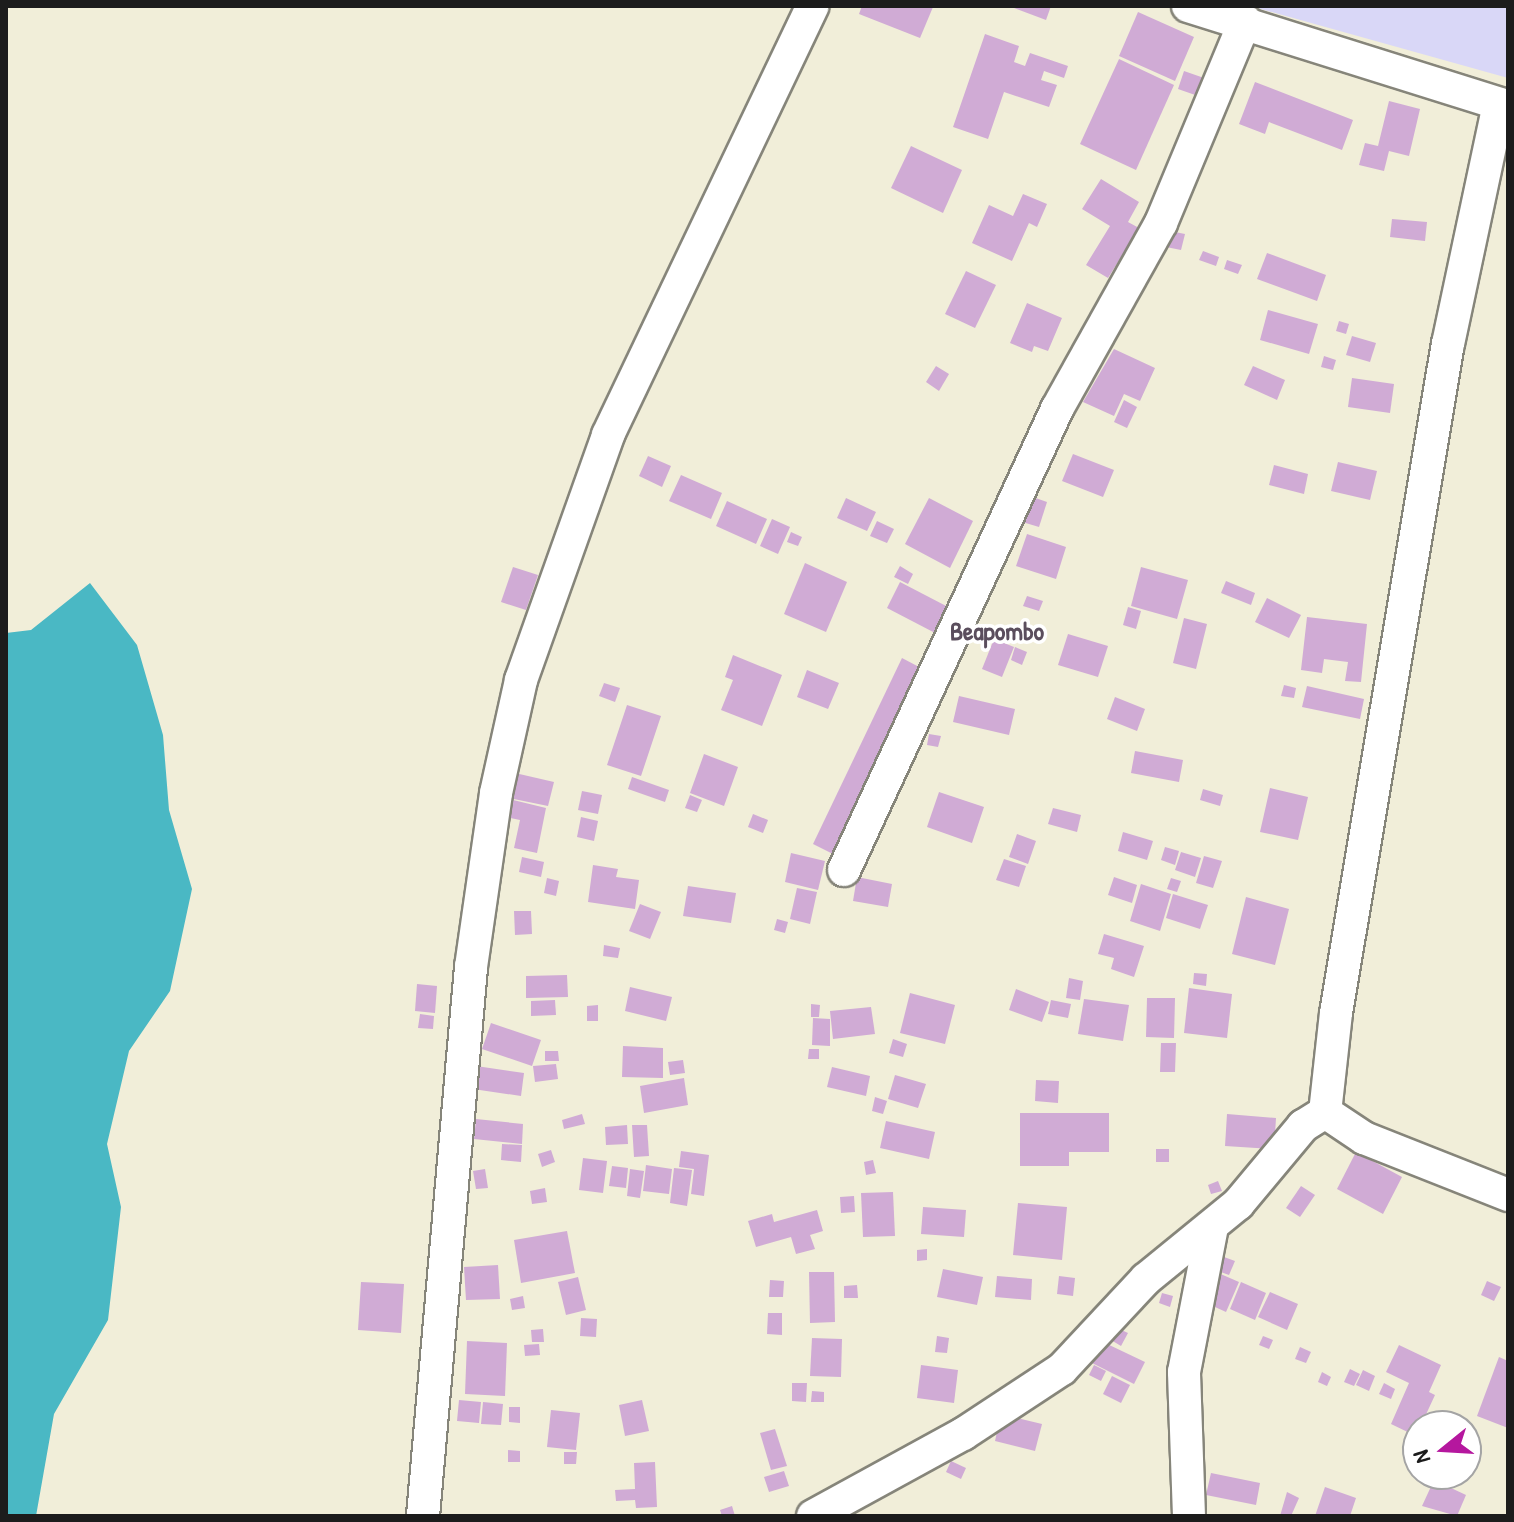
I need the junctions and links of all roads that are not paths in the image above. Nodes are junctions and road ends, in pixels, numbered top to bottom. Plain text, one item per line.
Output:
1 (813, 6) edge
2 (1188, 6) edge
3 (1245, 21) junction
4 (1504, 105) edge
5 (844, 870) dead end
6 (1325, 1112) junction
7 (1508, 1195) edge
8 (1212, 1227) junction
9 (823, 1514) edge
10 (423, 1516) edge
11 (1189, 1516) edge

1 - 10 street
2 - 3 street
3 - 4 street
3 - 5 street
4 - 6 street
6 - 7 street
6 - 8 street
8 - 9 street
8 - 11 street

